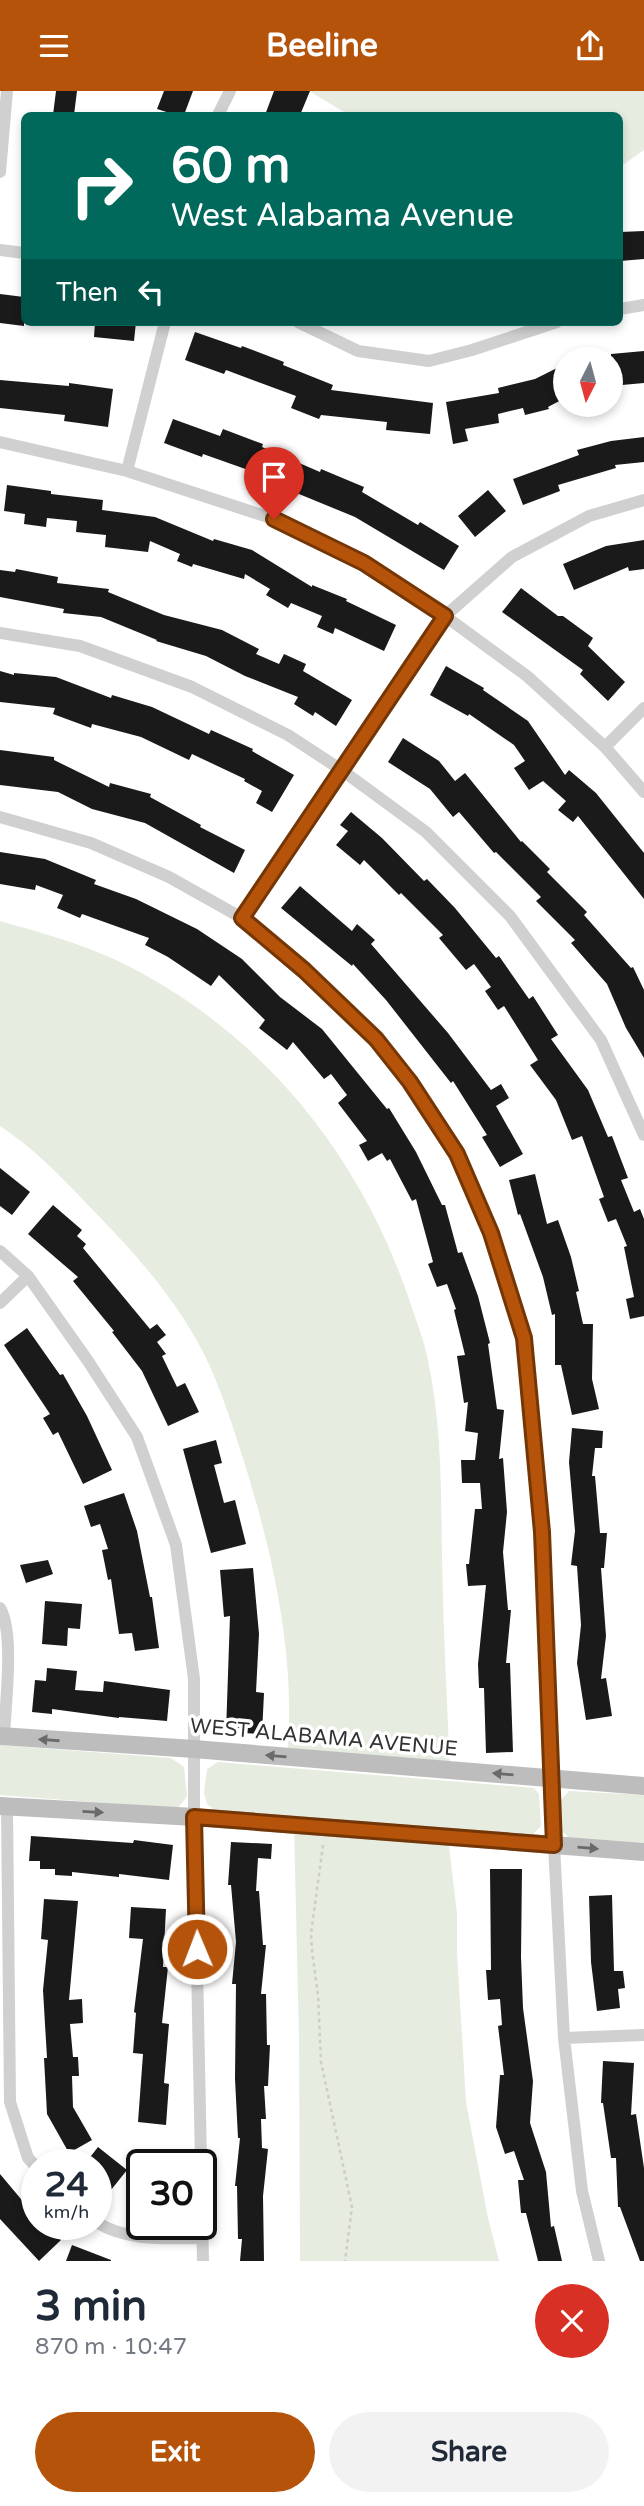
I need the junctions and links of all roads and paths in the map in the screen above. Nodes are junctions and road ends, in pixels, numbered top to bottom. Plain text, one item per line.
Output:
1 (7, 91) edge
2 (230, 91) edge
3 (220, 112) edge
4 (0, 172) edge
5 (0, 250) edge
6 (21, 253) edge
7 (644, 305) edge
8 (623, 308) edge
9 (164, 326) edge
10 (306, 326) edge
11 (546, 326) edge
12 (0, 442) edge
13 (127, 471) junction
14 (644, 501) edge
15 (445, 616) junction
16 (0, 633) edge
17 (644, 708) edge
18 (605, 747) junction
19 (343, 771) junction
20 (644, 792) edge
21 (0, 817) edge
22 (242, 918) junction
23 (644, 1135) edge
24 (0, 1251) edge
25 (29, 1276) junction
26 (0, 1303) edge
27 (0, 1608) edge
28 (2, 1736) edge
29 (194, 1749) junction
30 (551, 1778) junction
31 (644, 1786) edge
32 (3, 1806) edge
33 (194, 1817) junction
34 (324, 1838) dead end
35 (554, 1845) junction
36 (644, 1852) edge
37 (4, 1978) edge
38 (644, 2035) edge
39 (564, 2038) junction
40 (25, 2149) edge
41 (201, 2149) edge
42 (203, 2240) edge
43 (203, 2261) edge
44 (345, 2261) edge
45 (599, 2261) edge

1 - 4 street
2 - 3 street
5 - 6 street
7 - 8 street
9 - 13 street
10 - 11 street
12 - 13 street
13 - 15 street
14 - 15 street
15 - 18 street
15 - 19 street
16 - 19 street
17 - 18 street
18 - 20 street
19 - 22 street
19 - 23 street
21 - 22 street
22 - 30 street
24 - 25 street
25 - 26 street
25 - 29 street
27 - 28 street
29 -> 28 street, WEST ALABAMA AVENUE
30 -> 29 street, WEST ALABAMA AVENUE
29 - 33 street
30 - 31 street, WEST ALABAMA AVENUE
30 - 35 street
32 -> 33 street
32 - 37 street
33 - 35 street
33 - 41 street
34 - 44 path
35 -> 36 street
35 - 39 street
37 - 40 street
38 - 39 street
39 - 45 street
42 - 43 street

